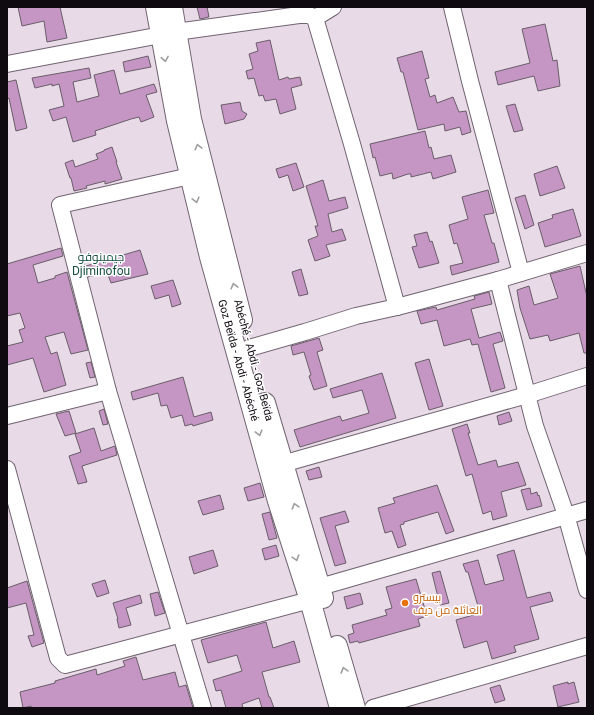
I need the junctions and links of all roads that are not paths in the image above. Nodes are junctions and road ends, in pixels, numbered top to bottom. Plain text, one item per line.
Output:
1 (156, 7) edge
2 (172, 7) edge
3 (333, 7) edge
4 (452, 7) edge
5 (315, 18) junction
6 (168, 34) junction
7 (7, 64) edge
8 (190, 176) junction
9 (587, 253) edge
10 (217, 254) junction
11 (521, 273) junction
12 (498, 280) junction
13 (398, 307) junction
14 (249, 348) junction
15 (587, 376) edge
16 (108, 391) junction
17 (527, 395) junction
18 (7, 416) edge
19 (275, 465) junction
20 (7, 469) edge
21 (587, 510) edge
22 (566, 515) junction
23 (587, 590) edge
24 (315, 593) junction
25 (181, 634) junction
26 (587, 646) edge
27 (203, 708) edge
28 (340, 708) edge
29 (355, 708) edge
30 (373, 708) edge

1 - 6 main road, Goz Beïda - Abdi - Abéché
2 - 6 main road, Abéché - Abdi - Goz Beïda
3 - 5 street
4 - 11 street
5 - 6 street
5 - 13 street
6 - 7 street
6 -> 8 main road, Goz Beïda - Abdi - Abéché
10 -> 6 main road, Abéché - Abdi - Goz Beïda
8 -> 10 main road, Goz Beïda - Abdi - Abéché
8 - 16 street
9 - 11 street
14 -> 10 main road, Abéché - Abdi - Goz Beïda
10 -> 19 main road, Goz Beïda - Abdi - Abéché
11 - 12 street
12 - 13 street
12 - 17 street
13 - 14 street
14 - 19 main road, Abéché - Abdi - Goz Beïda
15 - 17 street
16 - 18 street
16 - 25 street
17 - 19 street
17 - 22 street
19 - 24 main road, Abéché - Abdi - Goz Beïda
20 - 25 street
21 - 22 street
22 - 23 street
22 - 24 street
24 - 25 street
24 - 28 main road
29 -> 24 main road, Abéché - Abdi - Goz Beïda
25 - 27 street
26 - 30 street

